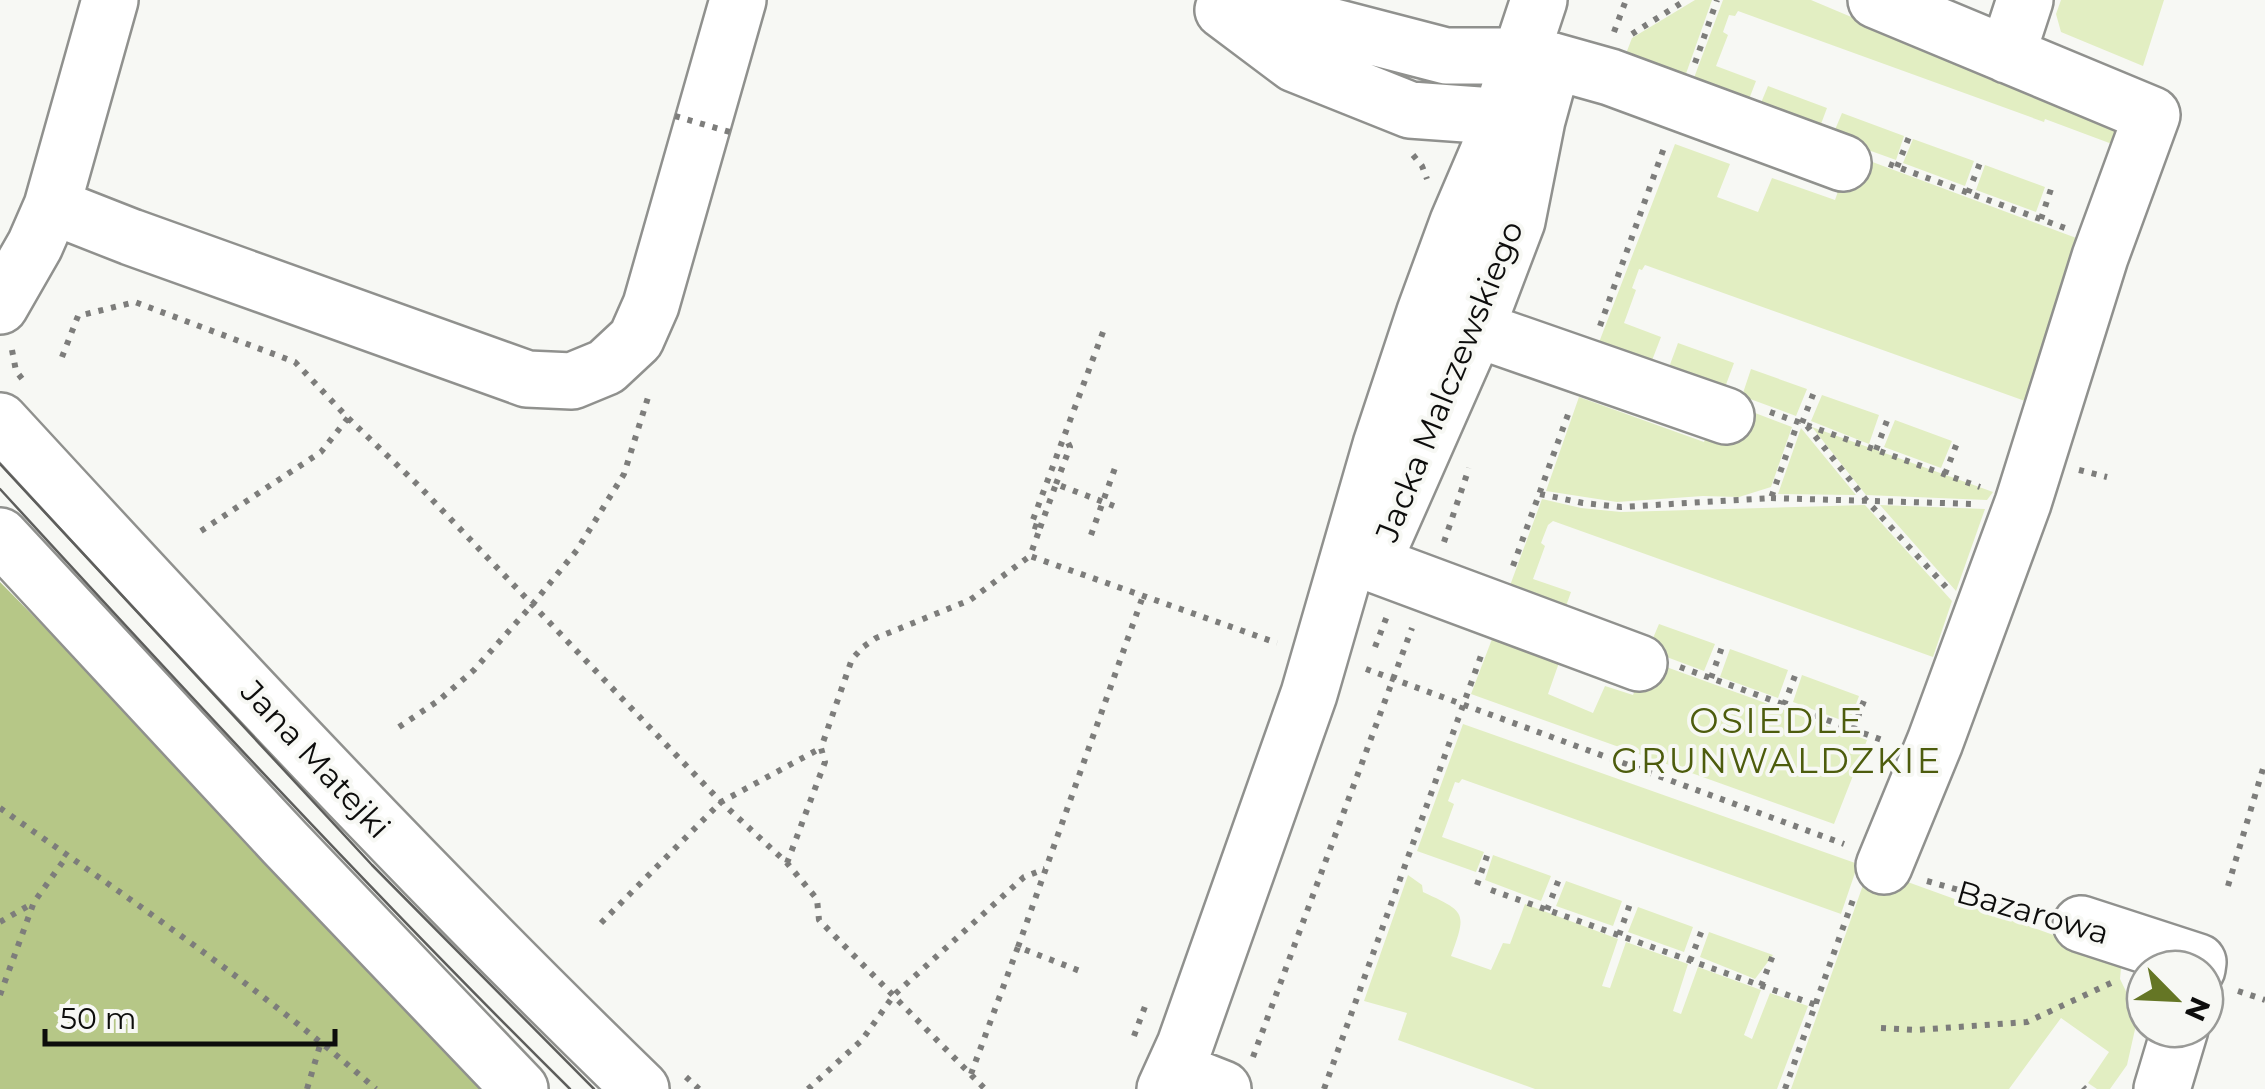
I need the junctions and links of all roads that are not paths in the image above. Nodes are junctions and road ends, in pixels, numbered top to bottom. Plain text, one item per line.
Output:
1 (110, 0) edge
2 (738, 0) edge
3 (1539, 0) edge
4 (1571, 0) edge
5 (1876, 0) edge
6 (2025, 0) edge
7 (1206, 5) edge
8 (2007, 55) junction
9 (1538, 59) junction
10 (1519, 119) junction
11 (1410, 131) junction
12 (1842, 163) dead end
13 (1452, 185) junction
14 (52, 206) junction
15 (1, 300) edge
16 (1476, 329) junction
17 (2, 416) edge
18 (1726, 416) road end
19 (7, 559) edge
20 (1372, 564) junction
21 (1639, 663) road end
22 (1309, 694) junction
23 (1901, 872) road end
24 (2081, 924) road end
25 (2158, 949) edge
26 (2174, 1049) edge
27 (1197, 1075) edge
28 (520, 1089) edge
29 (641, 1089) edge
30 (2162, 1089) edge

1 - 14 street
2 - 14 street
3 - 9 street, Jacka Malczewskiego
4 - 9 street, Jacka Malczewskiego
5 - 8 street
6 - 8 street
7 - 9 street
7 - 11 street
8 - 23 street
9 - 10 street, Jacka Malczewskiego
9 - 12 street
10 - 11 street
10 - 13 street, Jacka Malczewskiego
10 - 16 street, Jacka Malczewskiego
11 - 13 street
13 - 22 street, Jacka Malczewskiego
14 - 15 street
16 - 18 street
16 - 20 street, Jacka Malczewskiego
17 - 29 street, Jana Matejki
19 - 28 street
20 - 21 street
20 - 22 street, Jacka Malczewskiego
22 - 27 street, Jacka Malczewskiego
24 - 25 street, Bazarowa
26 - 30 street

